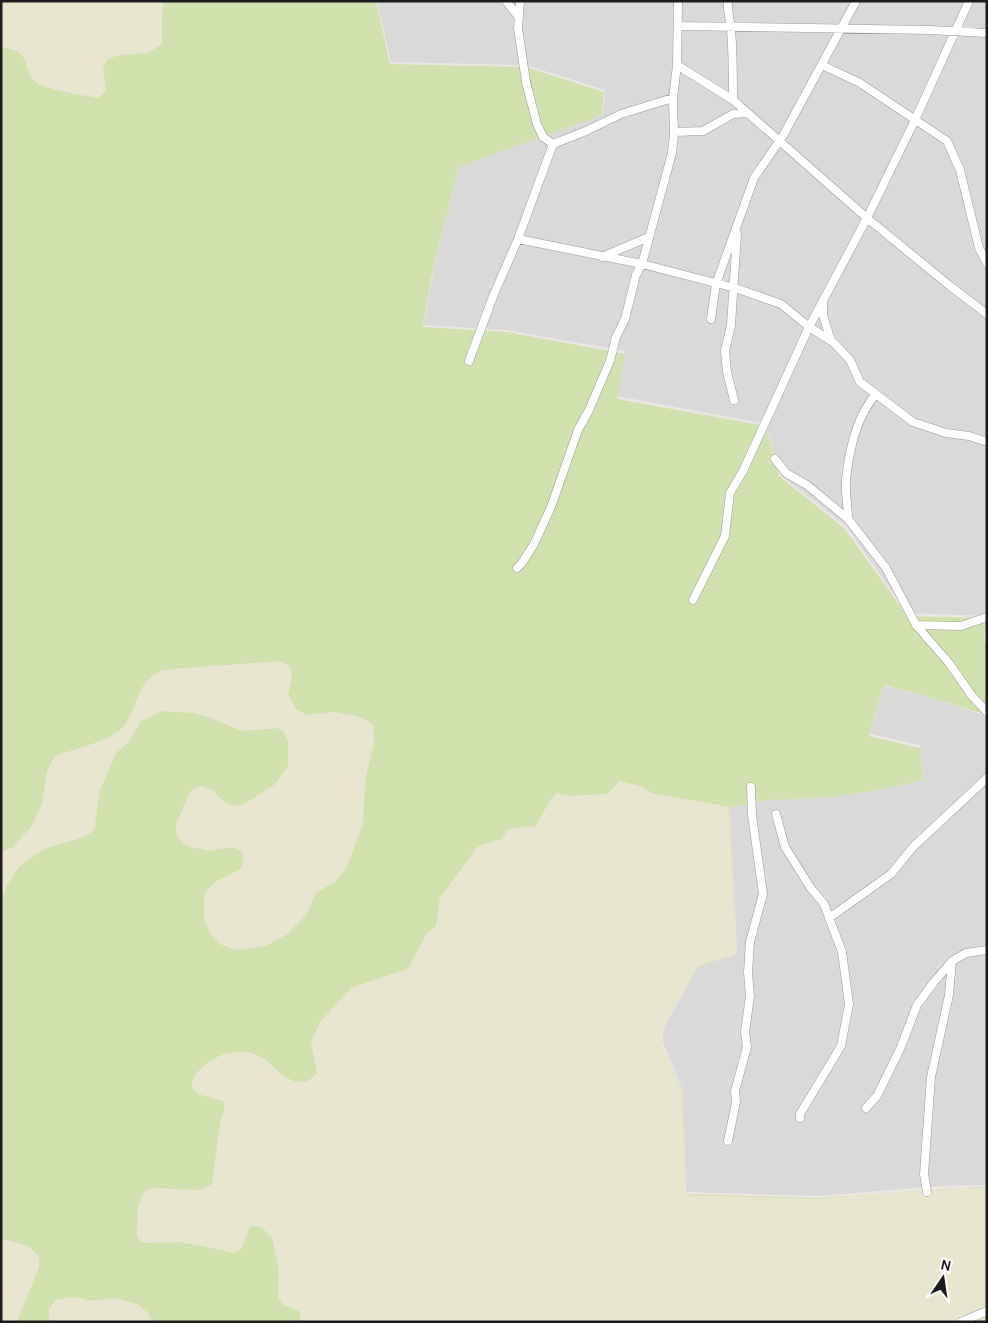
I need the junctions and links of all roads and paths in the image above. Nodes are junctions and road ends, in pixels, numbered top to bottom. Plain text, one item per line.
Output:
1 (506, 1) edge
2 (520, 1) edge
3 (678, 1) edge
4 (728, 1) edge
5 (856, 1) edge
6 (969, 1) edge
7 (518, 16) junction
8 (678, 26) junction
9 (731, 26) junction
10 (842, 29) junction
11 (955, 32) junction
12 (987, 33) edge
13 (677, 65) junction
14 (822, 65) junction
15 (672, 98) junction
16 (732, 100) junction
17 (747, 113) junction
18 (916, 120) junction
19 (674, 132) junction
20 (778, 141) junction
21 (553, 144) junction
22 (867, 218) junction
23 (737, 222) junction
24 (649, 237) junction
25 (518, 239) junction
26 (602, 257) junction
27 (987, 263) edge
28 (642, 264) junction
29 (716, 284) junction
30 (734, 288) junction
31 (823, 300) junction
32 (987, 314) edge
33 (711, 319) dead end
34 (809, 327) junction
35 (831, 341) junction
36 (469, 361) dead end
37 (876, 394) junction
38 (734, 400) dead end
39 (987, 442) edge
40 (775, 460) dead end
41 (848, 519) junction
42 (517, 568) dead end
43 (693, 600) dead end
44 (987, 618) edge
45 (916, 625) junction
46 (987, 712) edge
47 (987, 778) edge
48 (751, 787) dead end
49 (776, 814) dead end
50 (829, 918) junction
51 (986, 948) edge
52 (952, 961) junction
53 (866, 1108) dead end
54 (800, 1118) dead end
55 (728, 1141) dead end
56 (927, 1192) dead end
57 (987, 1311) edge
58 (961, 1322) edge

1 - 7 street
2 - 7 street
3 - 8 street
4 - 9 street
5 - 10 street
6 - 11 street
7 - 21 street
8 - 9 street
8 - 13 street
9 - 10 street
9 - 16 street
10 - 11 street
10 - 14 street
11 - 12 street
11 - 18 street
13 - 15 street
13 - 16 street
14 - 18 street
14 - 20 street
15 - 19 street
15 - 21 street
16 - 17 street
17 - 19 street
17 - 20 street
18 - 22 street
18 - 27 street
19 - 24 street
20 - 22 street
20 - 23 street
21 - 25 street
22 - 31 street
22 - 32 street
23 - 29 street
23 - 30 street
24 - 26 street
24 - 28 street
25 - 26 street
25 - 36 street
26 - 28 street
28 - 29 street
28 - 42 street
29 - 30 street
29 - 33 street
30 - 34 street
30 - 38 street
31 - 34 street
31 - 35 street
34 - 35 street
34 - 43 street
35 - 37 street
37 - 39 street
37 - 41 street
40 - 41 street
41 - 45 street
44 - 45 street
45 - 46 street
47 - 50 street
48 - 55 street
49 - 50 street
50 - 54 street
51 - 52 street
52 - 53 street
52 - 56 street
57 - 58 street

